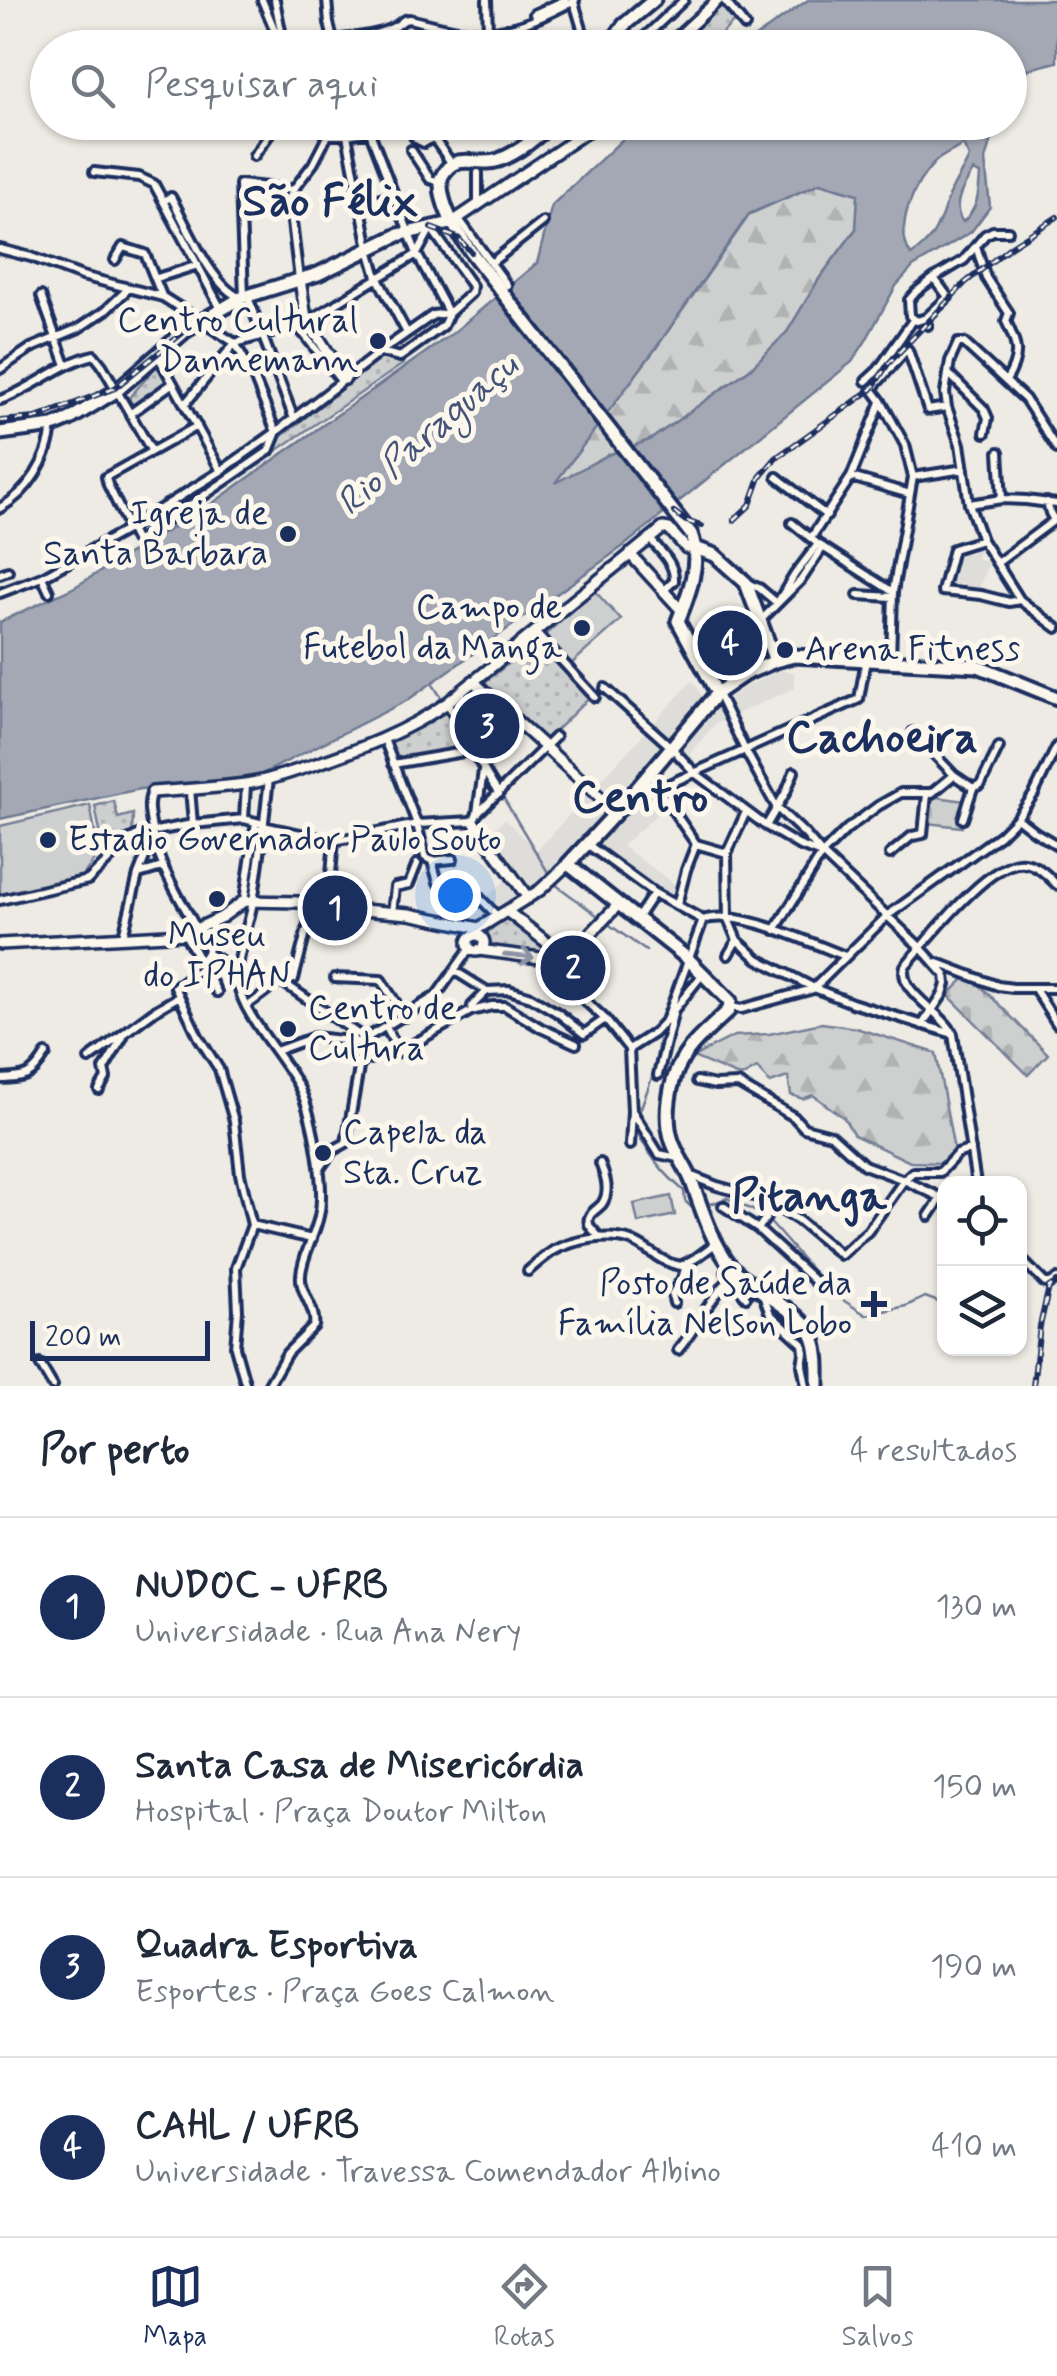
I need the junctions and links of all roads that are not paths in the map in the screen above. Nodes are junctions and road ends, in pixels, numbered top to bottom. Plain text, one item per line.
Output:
1 (262, 0) edge
2 (275, 0) edge
3 (327, 0) edge
4 (487, 0) edge
5 (571, 0) edge
6 (654, 0) edge
7 (684, 0) edge
8 (721, 0) edge
9 (520, 20) dead end
10 (745, 26) dead end
11 (275, 30) edge
12 (280, 30) edge
13 (332, 30) edge
14 (388, 30) edge
15 (456, 30) edge
16 (488, 30) edge
17 (498, 30) edge
18 (581, 30) edge
19 (620, 30) edge
20 (652, 30) edge
21 (686, 30) edge
22 (265, 140) edge
23 (325, 140) edge
24 (348, 140) edge
25 (373, 140) edge
26 (435, 140) edge
27 (532, 140) edge
28 (575, 140) edge
29 (412, 150) dead end
30 (254, 156) dead end
31 (452, 164) junction
32 (94, 172) dead end
33 (478, 173) dead end
34 (440, 182) junction
35 (293, 190) junction
36 (387, 196) dead end
37 (360, 205) junction
38 (478, 207) junction
39 (455, 221) junction
40 (542, 222) dead end
41 (431, 228) junction
42 (1008, 231) dead end
43 (408, 232) junction
44 (976, 245) junction
45 (369, 249) junction
46 (1, 250) edge
47 (417, 254) junction
48 (115, 260) dead end
49 (490, 263) junction
50 (204, 268) junction
51 (377, 276) junction
52 (156, 278) junction
53 (934, 278) junction
54 (300, 280) junction
55 (507, 285) dead end
56 (128, 289) junction
57 (41, 296) dead end
58 (163, 297) junction
59 (244, 297) junction
60 (221, 309) junction
61 (448, 313) junction
62 (307, 319) junction
63 (912, 320) junction
64 (200, 321) junction
65 (295, 323) junction
66 (407, 332) junction
67 (264, 335) junction
68 (58, 338) junction
69 (236, 343) junction
70 (380, 352) junction
71 (157, 354) junction
72 (328, 359) junction
73 (66, 365) junction
74 (0, 369) edge
75 (948, 373) junction
76 (343, 380) junction
77 (866, 381) dead end
78 (1006, 381) junction
79 (173, 383) junction
80 (116, 391) junction
81 (0, 400) edge
82 (881, 402) junction
83 (185, 404) junction
84 (947, 407) junction
85 (130, 413) junction
86 (294, 419) junction
87 (52, 426) junction
88 (198, 426) junction
89 (276, 432) junction
90 (0, 433) edge
91 (985, 434) dead end
92 (1057, 449) edge
93 (150, 450) junction
94 (999, 452) dead end
95 (964, 469) junction
96 (221, 470) junction
97 (777, 476) dead end
98 (852, 477) junction
99 (912, 477) junction
100 (202, 483) junction
101 (208, 492) junction
102 (910, 494) junction
103 (1002, 500) junction
104 (1047, 502) junction
105 (969, 504) junction
106 (1057, 504) edge
107 (0, 508) edge
108 (827, 516) junction
109 (1056, 519) edge
110 (792, 523) dead end
111 (128, 529) junction
112 (650, 539) junction
113 (982, 540) junction
114 (817, 543) junction
115 (695, 548) junction
116 (630, 554) junction
117 (997, 563) junction
118 (42, 577) junction
119 (746, 584) junction
120 (663, 590) junction
121 (49, 592) dead end
122 (0, 593) edge
123 (893, 594) junction
124 (858, 596) dead end
125 (1020, 600) junction
126 (778, 603) junction
127 (680, 616) junction
128 (761, 620) junction
129 (1057, 628) edge
130 (535, 632) junction
131 (866, 658) junction
132 (775, 660) junction
133 (891, 660) junction
134 (473, 681) junction
135 (605, 688) dead end
136 (717, 693) junction
137 (596, 697) dead end
138 (1057, 698) edge
139 (447, 703) junction
140 (912, 732) dead end
141 (555, 737) dead end
142 (384, 739) junction
143 (671, 747) junction
144 (1057, 747) edge
145 (544, 748) junction
146 (999, 748) dead end
147 (474, 750) junction
148 (745, 750) junction
149 (393, 764) junction
150 (483, 771) junction
151 (794, 772) dead end
152 (695, 773) junction
153 (954, 774) junction
154 (269, 779) junction
155 (246, 784) junction
156 (973, 788) junction
157 (190, 789) junction
158 (659, 790) junction
159 (152, 792) joint
160 (499, 794) junction
161 (927, 794) junction
162 (619, 808) junction
163 (778, 808) junction
164 (746, 812) junction
165 (475, 818) junction
166 (1018, 818) junction
167 (244, 819) junction
168 (963, 819) dead end
169 (792, 821) junction
170 (193, 824) junction
171 (261, 824) junction
172 (417, 824) junction
173 (766, 826) junction
174 (805, 834) junction
175 (152, 836) junction
176 (783, 836) junction
177 (334, 842) junction
178 (587, 844) junction
179 (696, 844) junction
180 (1057, 844) edge
181 (798, 845) junction
182 (726, 854) junction
183 (822, 854) junction
184 (890, 854) dead end
185 (452, 859) dead end
186 (430, 860) junction
187 (417, 864) dead end
188 (568, 864) junction
189 (162, 867) junction
190 (138, 875) junction
191 (1057, 885) edge
192 (654, 893) junction
193 (528, 898) junction
194 (0, 900) edge
195 (248, 901) junction
196 (314, 904) junction
197 (618, 905) junction
198 (677, 905) junction
199 (328, 907) junction
200 (392, 913) junction
201 (503, 914) junction
202 (888, 916) junction
203 (636, 919) junction
204 (728, 919) junction
205 (703, 920) junction
206 (213, 921) junction
207 (196, 928) junction
208 (774, 930) junction
209 (480, 932) junction
210 (184, 934) junction
211 (123, 936) junction
212 (737, 940) junction
213 (0, 944) edge
214 (921, 948) junction
215 (475, 949) junction
216 (208, 954) junction
217 (728, 954) dead end
218 (845, 956) junction
219 (687, 958) junction
220 (568, 959) junction
221 (935, 962) junction
222 (202, 964) junction
223 (229, 966) dead end
224 (455, 971) junction
225 (554, 972) junction
226 (702, 975) junction
227 (335, 978) dead end
228 (294, 979) junction
229 (281, 981) junction
230 (814, 988) junction
231 (1057, 988) edge
232 (292, 989) junction
233 (1035, 989) junction
234 (510, 990) junction
235 (487, 991) junction
236 (217, 992) dead end
237 (178, 997) junction
238 (505, 1006) junction
239 (246, 1007) junction
240 (736, 1008) junction
241 (931, 1009) junction
242 (674, 1010) junction
243 (471, 1012) junction
244 (405, 1016) junction
245 (604, 1019) junction
246 (666, 1021) junction
247 (1057, 1024) edge
248 (922, 1025) junction
249 (386, 1028) junction
250 (126, 1031) junction
251 (953, 1034) junction
252 (364, 1039) junction
253 (576, 1044) dead end
254 (629, 1050) junction
255 (276, 1051) junction
256 (399, 1052) junction
257 (46, 1054) dead end
258 (90, 1059) dead end
259 (366, 1060) junction
260 (658, 1076) dead end
261 (0, 1080) edge
262 (697, 1081) dead end
263 (99, 1090) dead end
264 (632, 1111) junction
265 (630, 1145) dead end
266 (971, 1148) junction
267 (678, 1158) junction
268 (600, 1163) dead end
269 (320, 1168) junction
270 (690, 1174) junction
271 (975, 1176) edge
272 (904, 1180) junction
273 (937, 1195) edge
274 (775, 1205) junction
275 (937, 1205) edge
276 (723, 1206) dead end
277 (928, 1216) dead end
278 (252, 1225) junction
279 (758, 1229) junction
280 (600, 1238) junction
281 (312, 1239) junction
282 (716, 1243) junction
283 (686, 1264) junction
284 (1027, 1265) edge
285 (528, 1271) dead end
286 (730, 1272) junction
287 (1057, 1279) edge
288 (818, 1284) dead end
289 (763, 1295) junction
290 (746, 1298) dead end
291 (674, 1303) dead end
292 (678, 1350) dead end
293 (40, 1364) dead end
294 (53, 1386) edge
295 (246, 1386) edge
296 (268, 1386) edge
297 (806, 1386) edge
298 (818, 1386) edge

1 - 11 street
2 - 12 street
3 - 13 street
4 - 16 street
5 - 9 street
5 - 17 street
5 - 18 street
6 - 19 main road
7 - 20 street
8 - 10 street
8 - 21 street
14 - 15 street
22 - 30 street
23 - 35 street
24 - 37 street
25 - 43 street
26 - 31 street
27 - 31 main road
28 - 38 street
29 - 34 street
31 - 34 main road
32 - 50 street
33 - 38 street
34 - 39 main road
35 - 54 street
35 - 59 street
36 - 37 street
37 - 45 street
38 - 39 street
39 - 41 main road
39 - 49 street
39 - 115 main road
40 - 49 street
41 - 43 main road
41 - 47 street
41 - 61 street
42 - 44 street
43 - 45 main road
43 - 47 street
44 - 53 street
44 - 78 street
45 - 51 street
45 - 54 main road
46 - 56 street
47 - 51 street
47 - 61 street
48 - 52 street
49 - 55 street
50 - 52 street
50 - 59 street
50 - 60 street
51 - 62 street
51 - 66 street
52 - 58 street
53 - 63 street
53 - 63 street
54 - 59 main road
54 - 62 street
56 - 58 street
56 - 68 street
57 - 68 street
58 - 64 street
59 - 60 main road
59 - 67 street
60 - 64 main road
61 - 66 street
61 - 70 street
62 - 65 street
62 - 72 street
63 - 77 street
64 - 69 street
64 - 71 main road
65 - 67 street
65 - 72 street
66 - 70 street
67 - 69 street
67 - 86 street
68 - 73 street
68 - 74 street
69 - 83 street
69 - 89 street
70 - 76 street
71 - 79 street
71 - 80 main road
72 - 76 street
73 - 80 street
73 - 81 street
75 - 78 street
75 - 84 street
75 - 91 street
76 - 86 street
78 - 92 street
79 - 83 street
79 - 85 street
80 - 85 street
80 - 87 main road
82 - 84 street
82 - 98 street
82 - 99 street
83 - 88 street
84 - 95 street
85 - 93 street
86 - 89 street
87 - 90 main road
87 - 107 street
88 - 93 street
88 - 96 street
89 - 96 street
89 - 101 street
93 - 111 street
94 - 103 street
95 - 99 street
95 - 105 street
96 - 100 street
97 - 108 street
98 - 102 street
98 - 108 street
99 - 102 street
100 - 101 street
100 - 111 street
101 - 111 street
102 - 123 street
103 - 104 street
103 - 105 street
104 - 106 street
104 - 109 street
105 - 113 street
108 - 114 street
109 - 117 street
110 - 114 street
111 - 118 street
112 - 115 street
112 - 116 street
112 - 120 street
113 - 117 street
113 - 125 street
114 - 123 street
114 - 126 street
115 - 119 main road
115 - 127 main road
116 - 120 street
116 - 130 street
117 - 125 street
118 - 121 street
118 - 122 street
119 - 126 street
119 - 128 main road
120 - 127 street
123 - 124 street
123 - 133 street
125 - 129 street
126 - 128 street
127 - 136 main road
128 - 132 main road
130 - 134 street
130 - 137 street
131 - 132 main road
131 - 133 main road
131 - 148 street
132 - 136 main road
133 - 138 main road
134 - 139 street
134 - 145 street
135 - 143 street
136 - 143 main road
136 - 148 street
139 - 142 street
139 - 147 street
140 - 153 street
141 - 145 street
142 - 149 street
142 - 154 street
143 - 152 street
143 - 162 main road
144 - 166 street
145 - 160 street
145 - 162 street
146 - 156 street
147 - 149 street
147 - 150 street
148 - 152 street
148 - 163 street
149 - 172 street
150 - 160 street
150 - 165 street
151 - 163 street
152 - 158 street
152 - 164 street
153 - 156 street
153 - 161 street
154 - 155 street
154 - 171 street
155 - 157 street
155 - 167 street
156 - 168 street
157 - 159 street
157 - 170 street
158 - 162 street
158 - 179 street
159 - 175 street
160 - 165 street
161 - 183 street
161 - 184 street
162 - 178 main road
163 - 169 street
163 - 173 street
164 - 173 street
164 - 182 street
165 - 172 street
165 - 193 street
166 - 180 street
166 - 202 street
167 - 170 street
167 - 171 street
169 - 174 street
169 - 176 street
170 - 175 street
171 - 177 street
171 - 195 street
172 - 177 street
172 - 186 street
173 - 176 street
174 - 181 street
174 - 183 street
175 - 189 street
175 - 190 street
175 - 194 street
176 - 181 street
177 - 199 street
178 - 188 main road
178 - 192 street
179 - 182 street
179 - 198 street
181 - 183 street
182 - 204 street
183 - 202 street
183 - 208 street
185 - 186 street
186 - 201 street
187 - 200 street
188 - 193 street
188 - 197 main road
189 - 190 street
189 - 207 street
190 - 211 street
191 - 214 street
192 - 198 street
192 - 203 street
193 - 201 street
195 - 196 street
195 - 206 street
195 - 239 street
196 - 199 street
196 - 228 street
197 - 203 main road
197 - 220 street
198 - 205 street
199 - 200 street
200 - 209 street
201 - 209 street
201 - 220 street
202 - 214 street
202 - 218 street
203 - 219 main road
204 - 205 street
204 - 208 street
204 - 212 street
205 - 219 street
206 - 207 street
206 - 216 street
207 - 210 street
208 - 218 street
209 - 215 street
210 - 211 street
210 - 222 street
211 - 213 street
212 - 217 street
212 - 230 street
214 - 221 street
214 - 241 street
215 - 224 street
215 -> 225 street
216 - 222 street
216 - 223 street
218 - 230 street
219 - 226 main road
219 - 246 street
220 - 225 street
221 - 233 street
221 - 241 street
222 - 236 street
222 - 237 street
224 - 235 street
224 - 244 street
225 - 245 street
226 - 240 main road
226 - 242 street
227 - 244 street
228 - 229 street
228 - 232 street
229 - 232 street
229 - 239 street
230 - 240 street
230 - 248 street
231 - 233 street
232 - 252 street
233 - 247 street
234 - 235 street
234 - 238 street
234 - 245 street
235 - 243 street
237 - 250 street
237 - 278 street
238 - 243 street
238 - 253 street
239 - 255 street
240 - 267 main road
241 - 248 street
241 - 251 street
242 - 246 street
242 - 260 street
243 - 256 street
244 - 249 street
245 - 254 street
246 - 254 street
248 - 251 street
249 - 252 street
249 - 256 street
250 - 258 street
250 - 263 street
251 - 266 street
252 - 255 street
252 - 259 street
254 - 264 street
255 - 269 street
256 - 259 street
257 - 261 street
259 - 269 street
262 - 272 street
264 - 265 street
264 - 267 street
266 - 271 street
266 - 272 street
267 - 270 main road
268 - 280 street
269 - 281 street
270 - 274 street
270 - 282 main road
272 - 273 street
272 - 274 street
274 - 279 street
275 - 277 street
276 - 279 street
278 - 281 street
278 - 295 street
279 - 288 street
280 - 283 street
280 - 285 street
281 - 296 street
282 - 283 street
282 - 286 main road
283 - 291 street
284 - 287 street
286 - 289 main road
286 - 290 street
286 - 292 street
289 - 297 street
289 - 298 main road
293 - 294 street

